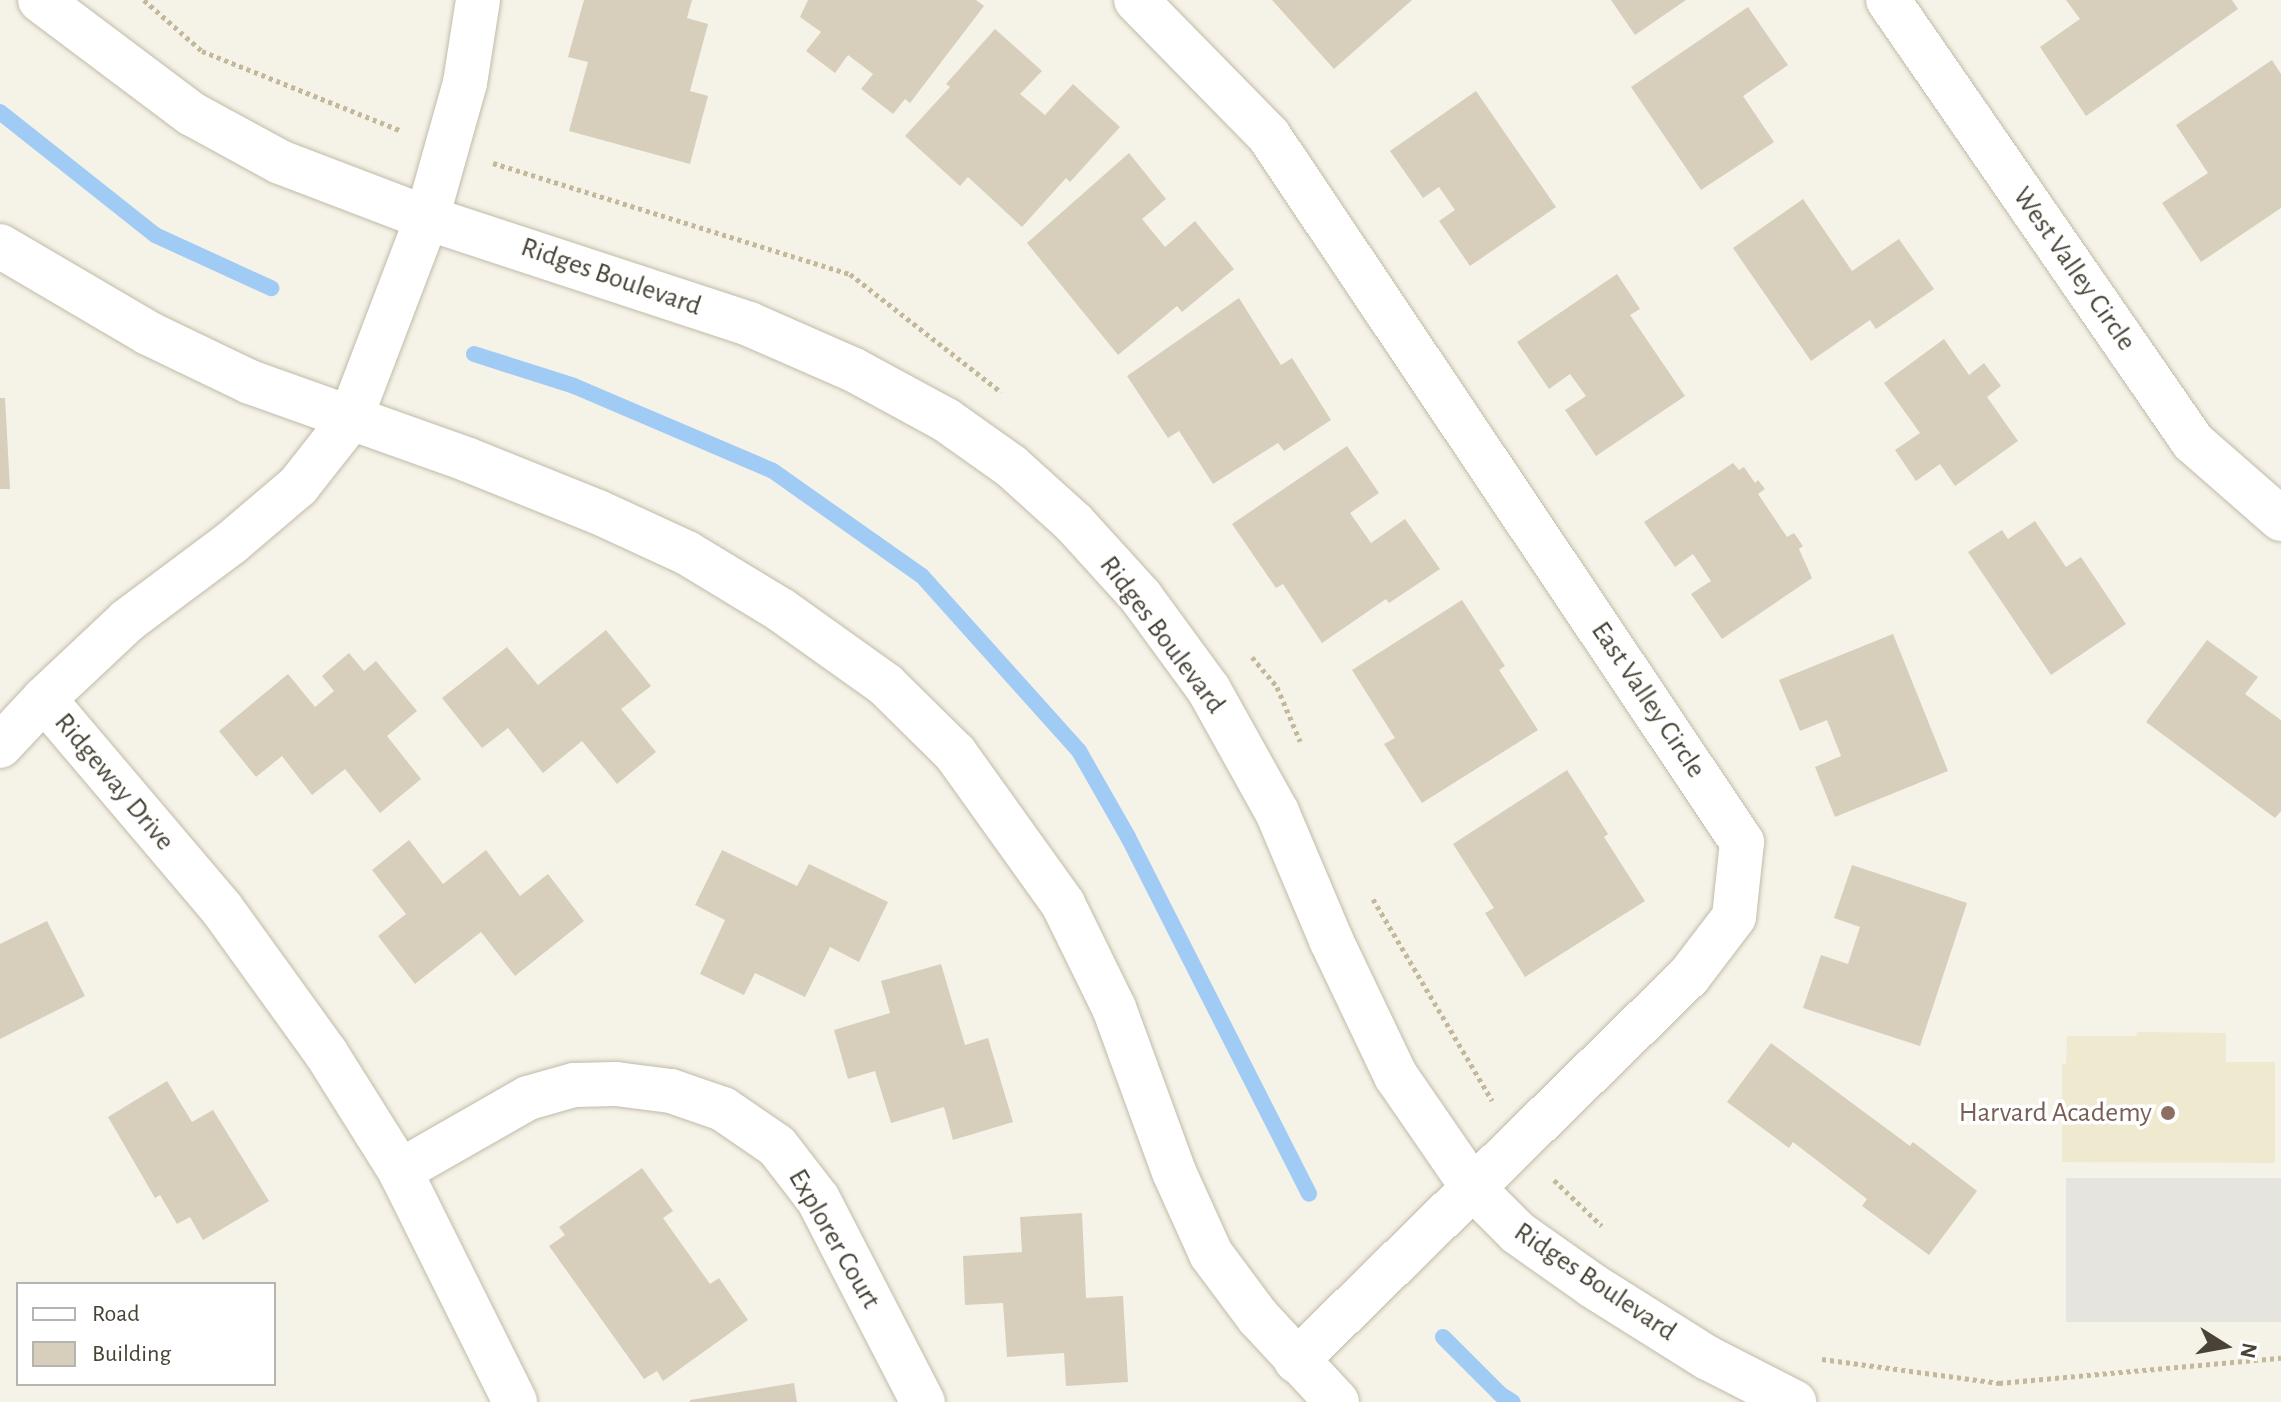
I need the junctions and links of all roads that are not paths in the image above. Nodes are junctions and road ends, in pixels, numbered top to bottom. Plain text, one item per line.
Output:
1 (40, 0) edge
2 (478, 0) edge
3 (1136, 0) edge
4 (1888, 0) edge
5 (427, 218) junction
6 (0, 246) edge
7 (350, 420) junction
8 (2281, 519) edge
9 (44, 699) junction
10 (0, 746) edge
11 (400, 1171) junction
12 (1473, 1188) junction
13 (1296, 1361) junction
14 (515, 1402) edge
15 (923, 1402) edge
16 (1337, 1402) edge
17 (1794, 1402) edge

1 - 5 street, Ridges Boulevard
2 - 5 street
3 - 12 street, East Valley Circle
4 - 8 street, West Valley Circle
5 - 7 street, Ridgeway Drive
5 - 12 street, Ridges Boulevard
6 - 7 street
7 - 9 street, Ridgeway Drive
7 - 13 street
9 - 10 street
9 - 11 street, Ridgeway Drive
11 - 14 street, Ridgeway Drive
11 - 15 street, Explorer Court
12 - 13 street, East Valley Circle
12 - 17 street, Ridges Boulevard
13 - 16 street

